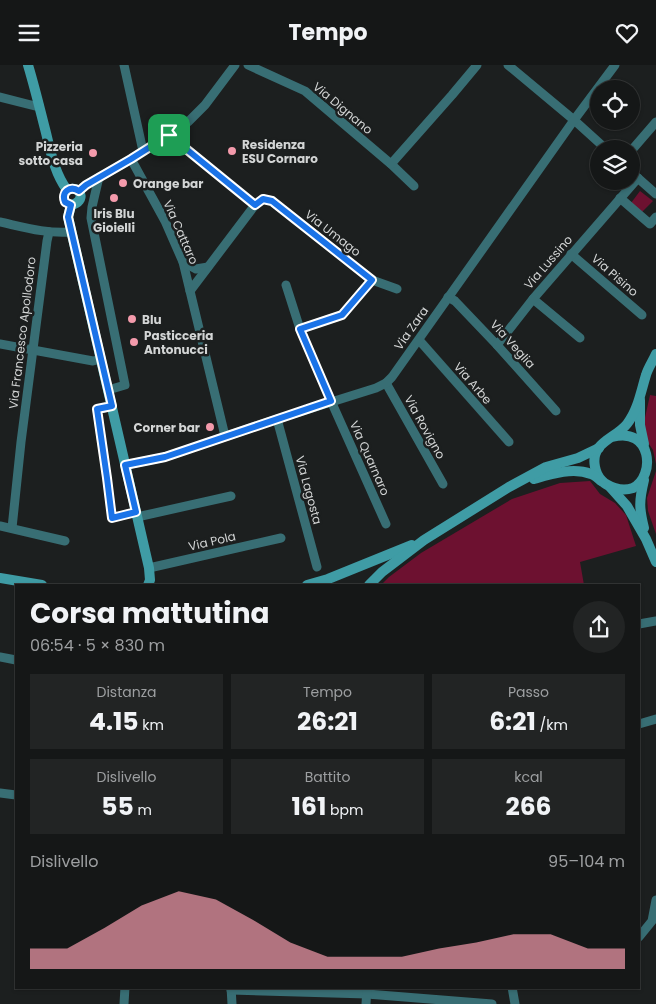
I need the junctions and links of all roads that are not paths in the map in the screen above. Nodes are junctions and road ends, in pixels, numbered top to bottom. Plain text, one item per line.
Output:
1 (28, 65) edge
2 (124, 65) edge
3 (235, 65) edge
4 (248, 65) edge
5 (476, 65) edge
6 (508, 65) edge
7 (615, 65) edge
8 (0, 97) edge
9 (40, 105) junction
10 (574, 120) junction
11 (656, 122) edge
12 (169, 135) junction
13 (596, 140) edge
14 (640, 141) edge
15 (143, 151) junction
16 (131, 159) junction
17 (391, 164) junction
18 (99, 177) junction
19 (640, 180) edge
20 (414, 186) dead end
21 (67, 190) junction
22 (625, 190) edge
23 (79, 191) junction
24 (656, 194) edge
25 (620, 198) junction
26 (71, 205) junction
27 (255, 205) junction
28 (656, 217) edge
29 (0, 222) edge
30 (49, 232) junction
31 (71, 232) junction
32 (571, 254) junction
33 (183, 262) junction
34 (208, 267) junction
35 (372, 280) junction
36 (286, 285) dead end
37 (397, 289) dead end
38 (190, 291) junction
39 (448, 297) junction
40 (532, 299) junction
41 (642, 315) dead end
42 (300, 329) junction
43 (580, 338) dead end
44 (419, 340) junction
45 (0, 344) edge
46 (497, 345) junction
47 (32, 350) junction
48 (656, 354) edge
49 (101, 359) junction
50 (386, 383) junction
51 (108, 390) junction
52 (640, 396) junction
53 (331, 401) junction
54 (112, 406) junction
55 (556, 411) dead end
56 (277, 419) junction
57 (225, 436) junction
58 (612, 437) junction
59 (509, 442) dead end
60 (644, 444) junction
61 (599, 448) junction
62 (125, 465) junction
63 (644, 480) junction
64 (443, 484) dead end
65 (606, 484) junction
66 (509, 487) junction
67 (231, 496) dead end
68 (137, 514) junction
69 (386, 524) dead end
70 (0, 526) edge
71 (12, 528) junction
72 (281, 538) dead end
73 (646, 539) junction
74 (424, 540) junction
75 (65, 541) dead end
76 (656, 562) edge
77 (317, 567) dead end
78 (149, 568) junction
79 (0, 578) edge
80 (36, 584) edge
81 (148, 584) edge
82 (310, 584) edge
83 (370, 584) edge
84 (656, 621) edge
85 (640, 624) edge
86 (0, 657) edge
87 (15, 660) edge
88 (656, 719) edge
89 (640, 724) edge
90 (0, 793) edge
91 (15, 795) edge
92 (656, 901) edge
93 (640, 936) edge
94 (125, 989) edge
95 (231, 989) edge
96 (512, 989) edge
97 (366, 995) edge
98 (124, 1004) edge
99 (232, 1004) edge
100 (492, 1004) edge
101 (515, 1004) edge

1 - 9 street
2 - 15 street
3 - 12 street
4 - 17 street, Via Dignano
5 - 17 street
6 - 10 street
7 - 10 street, Via Zara
8 - 9 street
9 - 21 street
10 - 13 street
10 - 39 street, Via Zara
11 - 14 street
12 - 15 street
12 - 27 street
15 - 16 street
16 - 18 street
16 - 33 street, Via Cattaro
17 - 20 street, Via Dignano
18 - 23 street
18 - 51 street
19 - 24 street
21 - 23 street
21 - 26 street
22 - 25 street, Via Lussino
23 - 26 street
25 - 28 street
25 - 32 street, Via Lussino
26 - 31 street
27 - 34 street
27 - 35 street, Via Umago
29 - 30 street
30 - 31 street
30 - 47 street, Via Francesco Apollodoro
31 - 49 street
32 - 40 street, Via Lussino
32 - 41 street, Via Pisino
33 - 34 street
33 - 38 street, Via Cattaro
34 - 38 street
35 - 37 street, Via Umago
35 - 42 street
36 - 42 street, Via Quarnaro
38 - 57 street, Via Cattaro
39 - 44 street, Via Zara
39 - 46 street, Via Veglia
40 - 43 street
40 - 46 street, Via Lussino
42 - 53 street, Via Quarnaro
44 - 50 street, Via Zara
44 - 59 street, Via Arbe
45 - 47 street
46 - 55 street, Via Veglia
47 - 49 street
47 - 71 street, Via Francesco Apollodoro
48 - 52 street
49 - 51 street
50 - 53 street
50 - 64 street, Via Rovigno
51 - 54 street
52 - 58 street
52 - 60 street
53 - 56 street
53 - 69 street, Via Quarnaro
54 - 62 street
54 - 68 street
56 - 57 street
56 - 77 street, Via Lagosta
57 - 62 street
58 - 60 street
58 - 61 street
60 - 63 street
61 - 65 street
61 - 66 street
62 - 68 street
63 - 65 street
63 - 73 street
65 - 66 street
65 - 73 street
66 - 74 street
67 - 68 street
68 - 78 street
70 - 71 street
71 - 75 street
72 - 78 street, Via Pola
73 - 76 street
74 - 82 street
74 - 83 street
78 - 81 street
79 - 80 street
84 - 85 street
86 - 87 street
88 - 89 street
90 - 91 street
92 - 93 street
94 - 98 street
95 - 97 street
95 - 99 street
96 - 101 street
97 - 100 street

